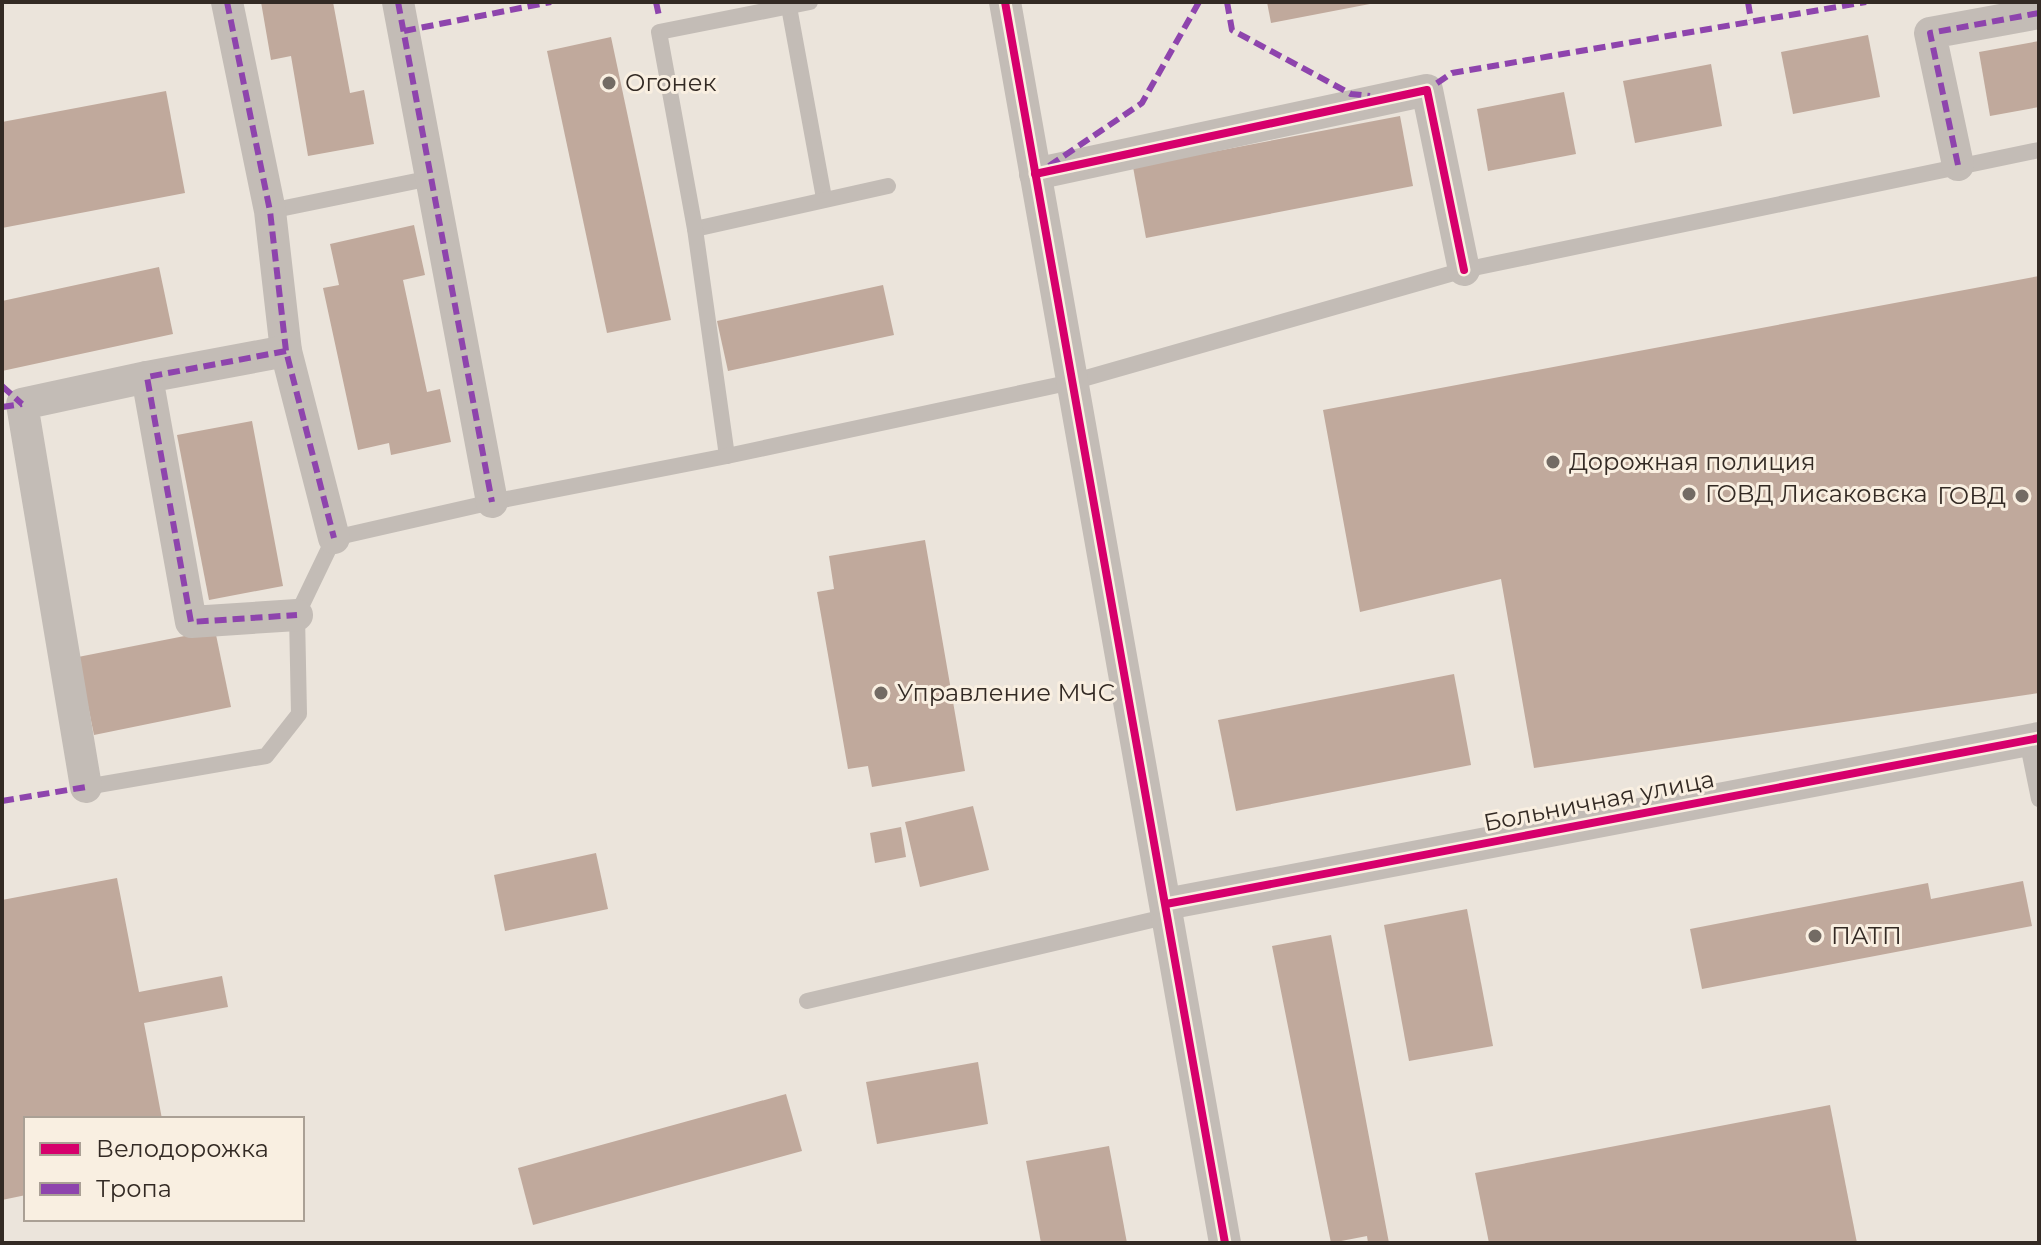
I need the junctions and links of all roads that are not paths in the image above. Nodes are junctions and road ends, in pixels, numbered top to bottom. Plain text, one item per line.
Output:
1 (227, 2) edge
2 (398, 2) edge
3 (810, 2) edge
4 (1005, 2) edge
5 (789, 7) junction
6 (2039, 13) edge
7 (2039, 150) edge
8 (1958, 165) junction
9 (1035, 174) junction
10 (431, 178) junction
11 (888, 186) dead end
12 (824, 198) junction
13 (270, 211) junction
14 (695, 229) junction
15 (1464, 270) junction
16 (286, 351) junction
17 (147, 377) junction
18 (1072, 382) junction
19 (727, 456) junction
20 (492, 502) junction
21 (334, 538) junction
22 (297, 615) junction
23 (2033, 739) edge
24 (86, 787) joint
25 (2039, 799) edge
26 (1168, 910) junction
27 (807, 1001) dead end
28 (1225, 1243) edge

1 - 13 street
2 - 10 street
3 - 5 lane
4 - 9 street
5 - 12 lane
5 - 14 lane
6 - 8 street
7 - 8 lane
8 - 15 lane
9 - 15 street
9 - 18 street
10 - 13 lane
10 - 20 street
11 - 12 lane
12 - 14 lane
13 - 16 street
14 - 19 lane
15 - 18 lane
16 - 17 street
16 - 21 street
17 - 22 street
17 - 24 street
18 - 19 lane
18 - 26 street
19 - 20 lane
20 - 21 lane
21 - 22 lane
22 - 24 lane
23 - 25 lane
23 - 26 street, Больничная улица
26 - 27 lane
26 - 28 street

